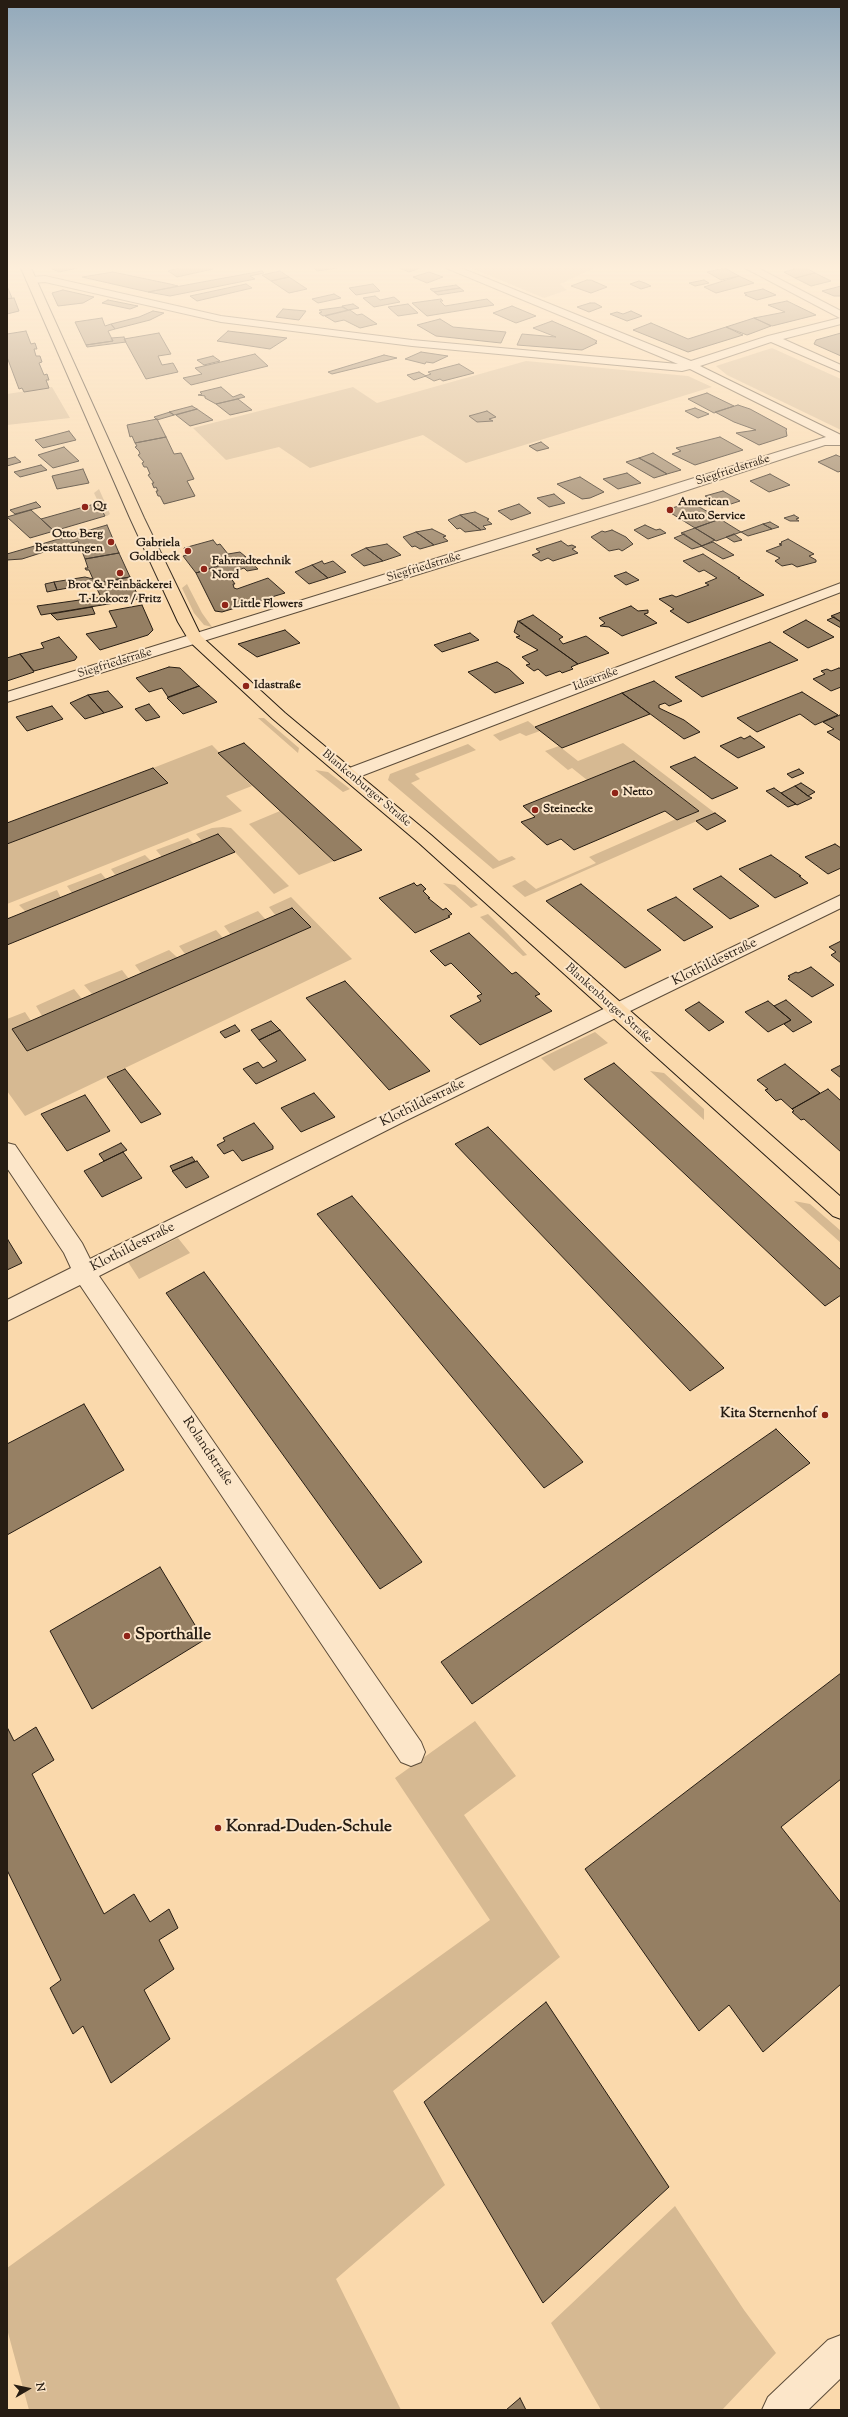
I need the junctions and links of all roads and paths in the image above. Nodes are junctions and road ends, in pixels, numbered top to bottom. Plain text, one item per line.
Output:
1 (76, 381) edge
2 (720, 381) edge
3 (841, 441) edge
4 (841, 587) edge
5 (195, 639) junction
6 (7, 697) edge
7 (350, 774) junction
8 (841, 901) edge
9 (617, 1012) junction
10 (7, 1151) edge
11 (841, 1210) edge
12 (84, 1272) junction
13 (7, 1311) edge
14 (412, 1752) dead end
15 (841, 2353) edge
16 (781, 2410) edge

1 - 5 main road, Blankenburger Straße
2 - 3 street
3 - 5 street, Siegfriedstraße
4 - 7 street, Idastraße
5 - 6 street, Siegfriedstraße
5 - 7 main road, Blankenburger Straße
7 - 9 main road, Blankenburger Straße
8 - 9 street, Klothildestraße
9 - 11 main road, Blankenburger Straße
9 - 12 street, Klothildestraße
10 - 12 street, Rolandstraße
12 - 13 street, Klothildestraße
12 - 14 street, Rolandstraße
15 - 16 street

